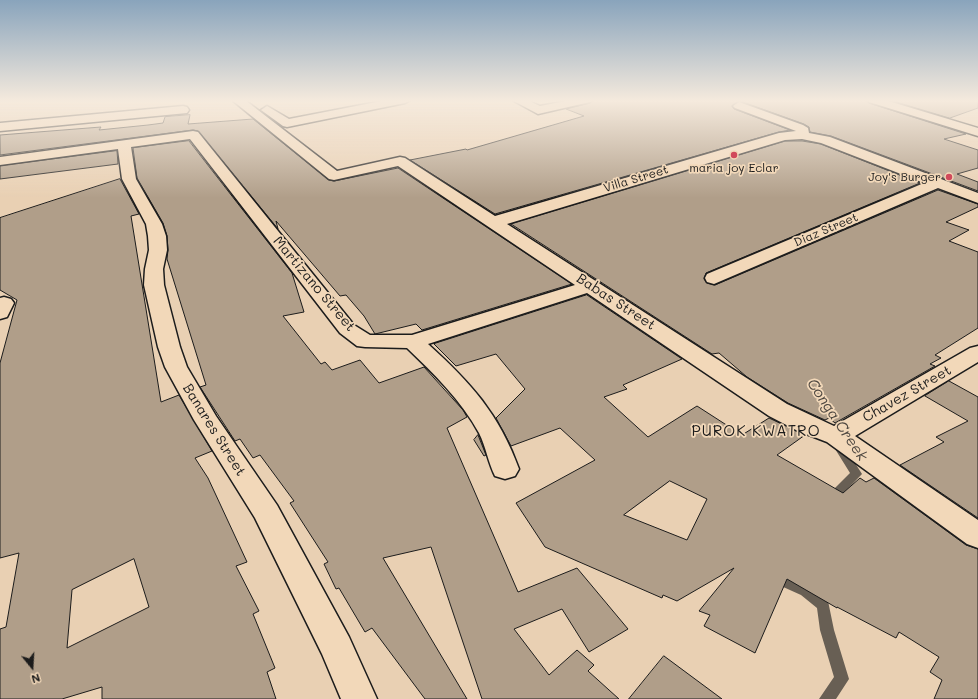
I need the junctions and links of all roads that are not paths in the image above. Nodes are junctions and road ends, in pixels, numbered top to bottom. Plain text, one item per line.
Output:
1 (152, 133) edge
2 (199, 133) edge
3 (279, 133) edge
4 (802, 135) joint
5 (124, 145) junction
6 (0, 161) edge
7 (937, 183) junction
8 (978, 198) edge
9 (494, 222) junction
10 (714, 278) dead end
11 (591, 286) junction
12 (413, 342) junction
13 (978, 353) edge
14 (827, 432) junction
15 (505, 468) dead end
16 (978, 536) edge
17 (358, 699) edge

1 - 5 street
2 - 12 street, Martizano Street
3 - 9 street, Babas Street
4 - 7 street
4 - 9 street, Villa Street
5 - 6 street
5 - 17 street, Banares Street
7 - 8 street
7 - 10 street, Diaz Street
9 - 11 street, Babas Street
11 - 12 street, Martizano Street
11 - 14 street, Babas Street
12 - 15 street
13 - 14 street, Chavez Street
14 - 16 street, Babas Street

